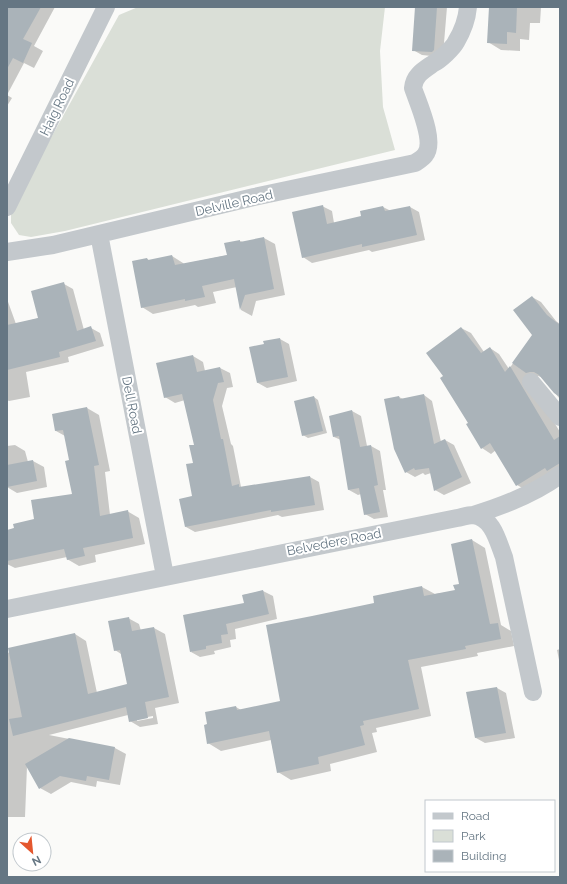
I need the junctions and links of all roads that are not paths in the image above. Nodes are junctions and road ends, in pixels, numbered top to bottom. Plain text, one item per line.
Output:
1 (106, 7) edge
2 (468, 7) edge
3 (7, 207) edge
4 (99, 234) junction
5 (7, 252) edge
6 (531, 382) dead end
7 (560, 417) edge
8 (560, 475) edge
9 (473, 515) junction
10 (165, 576) junction
11 (7, 609) edge
12 (533, 692) dead end

1 - 3 street, Haig Road
2 - 4 street, Delville Road
4 - 5 street, Delville Road
4 - 10 street, Dell Road
6 - 7 street
8 - 9 street, Belvedere Road
9 - 10 street, Belvedere Road
9 - 12 street
10 - 11 street, Belvedere Road

